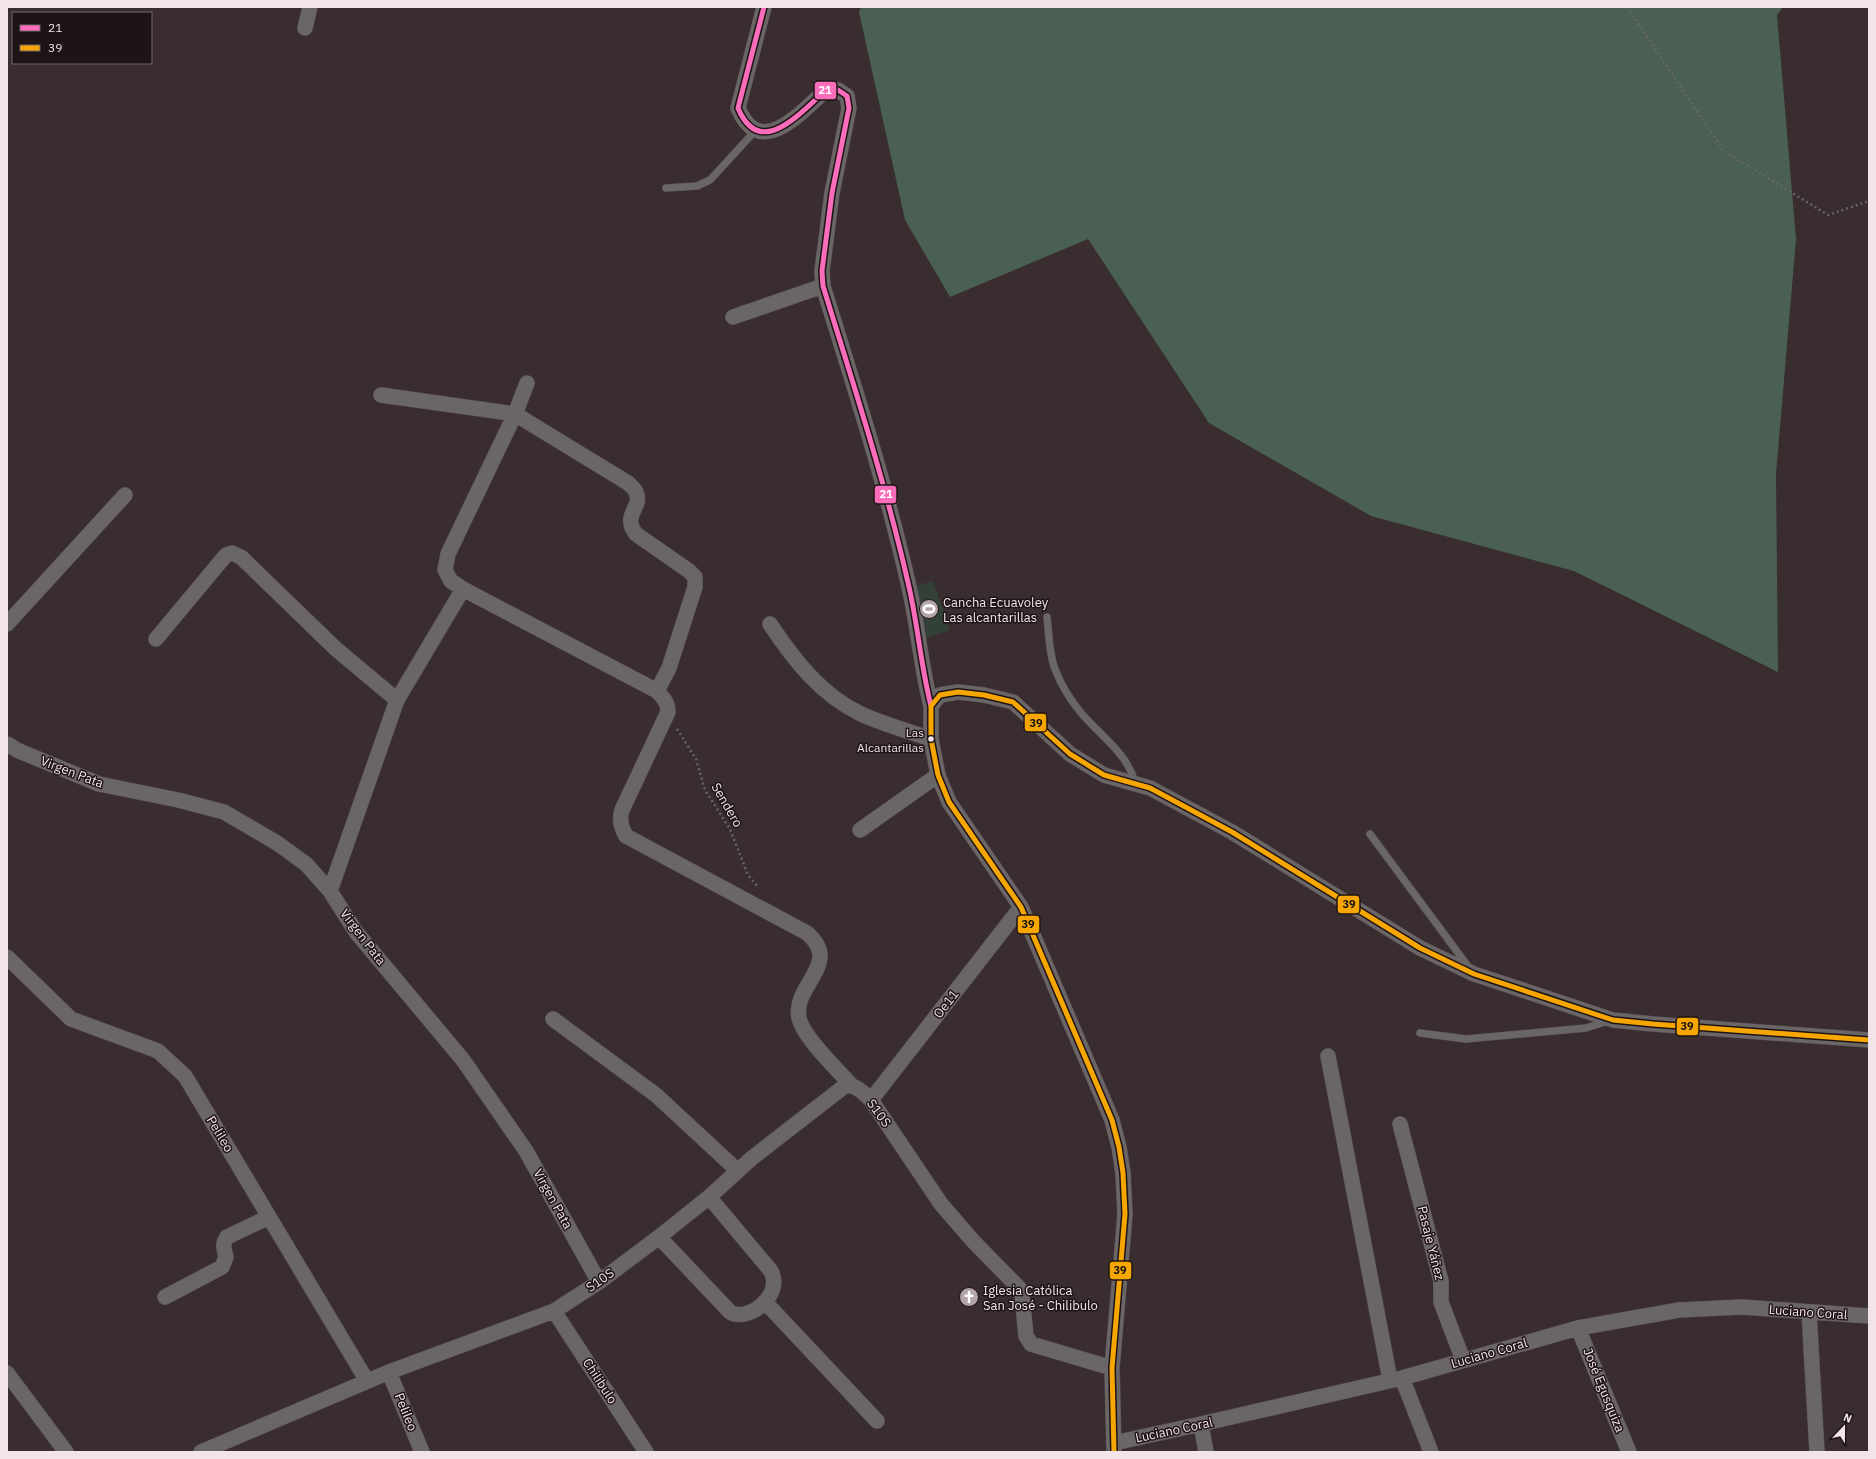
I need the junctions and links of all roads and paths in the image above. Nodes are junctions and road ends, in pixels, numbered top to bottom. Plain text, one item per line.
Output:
1 (310, 7) edge
2 (764, 7) edge
3 (1627, 7) edge
4 (305, 28) dead end
5 (755, 131) junction
6 (666, 188) dead end
7 (1869, 201) edge
8 (823, 286) junction
9 (733, 317) dead end
10 (527, 383) dead end
11 (381, 395) dead end
12 (515, 414) junction
13 (126, 495) dead end
14 (462, 589) junction
15 (1047, 618) dead end
16 (7, 624) edge
17 (770, 624) dead end
18 (156, 639) dead end
19 (657, 692) junction
20 (397, 700) junction
21 (931, 706) junction
22 (668, 712) junction
23 (931, 739) junction
24 (7, 744) edge
25 (938, 775) junction
26 (1135, 784) junction
27 (860, 830) dead end
28 (1370, 834) dead end
29 (758, 888) dead end
30 (330, 891) junction
31 (1021, 907) junction
32 (7, 957) edge
33 (1474, 974) junction
34 (553, 1019) dead end
35 (1614, 1020) junction
36 (1420, 1033) dead end
37 (1869, 1040) edge
38 (1328, 1056) dead end
39 (851, 1085) junction
40 (871, 1100) junction
41 (1400, 1124) dead end
42 (737, 1170) junction
43 (709, 1197) junction
44 (269, 1217) junction
45 (659, 1237) junction
46 (599, 1282) junction
47 (165, 1297) dead end
48 (765, 1302) junction
49 (554, 1311) junction
50 (1809, 1312) junction
51 (1869, 1316) edge
52 (1578, 1328) junction
53 (1463, 1360) junction
54 (1112, 1368) junction
55 (7, 1372) edge
56 (389, 1372) junction
57 (1396, 1379) junction
58 (367, 1381) junction
59 (878, 1422) dead end
60 (1201, 1424) junction
61 (1114, 1447) edge
62 (66, 1452) edge
63 (201, 1452) edge
64 (422, 1452) edge
65 (646, 1452) edge
66 (1206, 1452) edge
67 (1431, 1452) edge
68 (1629, 1452) edge
69 (1817, 1452) edge

1 - 4 street
2 - 5 street
3 - 7 path
5 - 6 lane
5 - 8 street
8 - 9 street
8 - 21 street
10 - 12 street
11 - 12 street
12 - 14 street
12 - 19 street
13 - 16 street
14 - 19 street
14 - 20 street
15 - 26 lane
17 - 23 street
18 - 20 street
19 - 22 street
20 - 30 street
21 - 23 street
21 - 26 street
22 - 29 path, Sendero
22 - 39 street
23 - 25 street
24 - 30 street, Virgen Pata
25 - 27 street
25 - 31 street
26 - 33 street
28 - 33 lane
30 - 46 street, Virgen Pata
31 - 40 street, Oe11
31 - 54 street
32 - 44 street, Pelileo
33 - 35 street
34 - 42 street
35 - 36 lane
35 - 37 street
38 - 57 street
39 - 40 street, S10S
39 - 42 street, S10S
40 - 54 street, S10S
41 - 53 street, Pasaje Yáñez
42 - 43 street, S10S
43 - 45 street, S10S
43 - 48 street
44 - 47 street
44 - 58 street, Pelileo
45 - 46 street, S10S
45 - 48 street
46 - 49 street, S10S
48 - 59 street
49 - 56 street, S10S
49 - 65 street, Chilibulo
50 - 51 street, Luciano Coral
50 - 52 street, Luciano Coral
50 - 69 street
52 - 53 street, Luciano Coral
52 - 68 street, José Egusquiza
53 - 57 street, Luciano Coral
54 - 61 street
55 - 62 street
56 - 58 street, S10S
56 - 64 street, Pelileo
57 - 60 street, Luciano Coral
57 - 67 street
58 - 63 street, S10S
60 - 61 street, Luciano Coral
60 - 66 street

